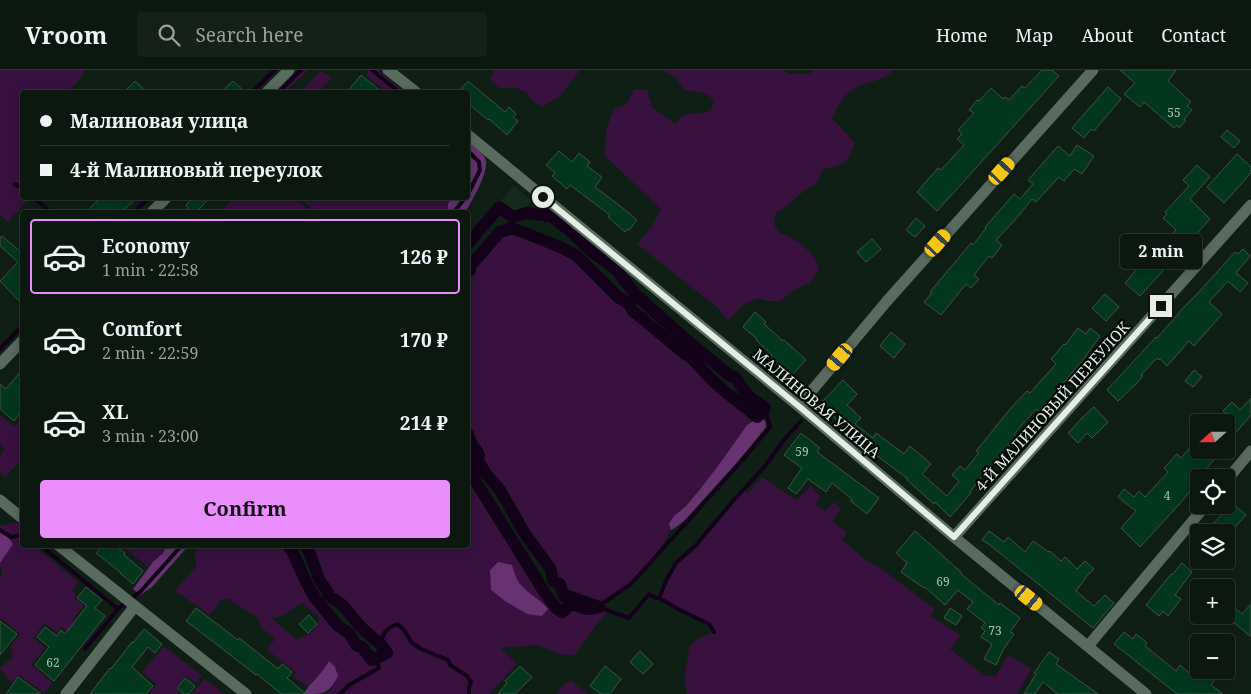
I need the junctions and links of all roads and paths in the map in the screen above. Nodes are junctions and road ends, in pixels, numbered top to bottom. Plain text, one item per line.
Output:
1 (289, 70) edge
2 (388, 70) edge
3 (1093, 70) edge
4 (269, 90) edge
5 (413, 90) edge
6 (470, 137) edge
7 (164, 200) edge
8 (1251, 205) edge
9 (154, 210) edge
10 (20, 343) edge
11 (0, 364) edge
12 (801, 408) junction
13 (1251, 451) edge
14 (1235, 470) edge
15 (0, 500) edge
16 (1198, 514) edge
17 (20, 516) edge
18 (954, 537) junction
19 (62, 548) edge
20 (135, 606) junction
21 (1088, 646) junction
22 (66, 694) edge
23 (246, 694) edge
24 (1146, 694) edge

1 - 4 street
2 - 5 street
3 - 12 street
6 - 12 street, МАЛИНОВАЯ УЛИЦА
7 - 9 street
8 - 18 street, 4-Й МАЛИНОВЫЙ ПЕРЕУЛОК
10 - 11 street
12 - 18 street, МАЛИНОВАЯ УЛИЦА
13 - 14 street
15 - 17 street
16 - 21 street
18 - 21 street, МАЛИНОВАЯ УЛИЦА
19 - 20 street
20 - 22 street
20 - 23 street
21 - 24 street, МАЛИНОВАЯ УЛИЦА

